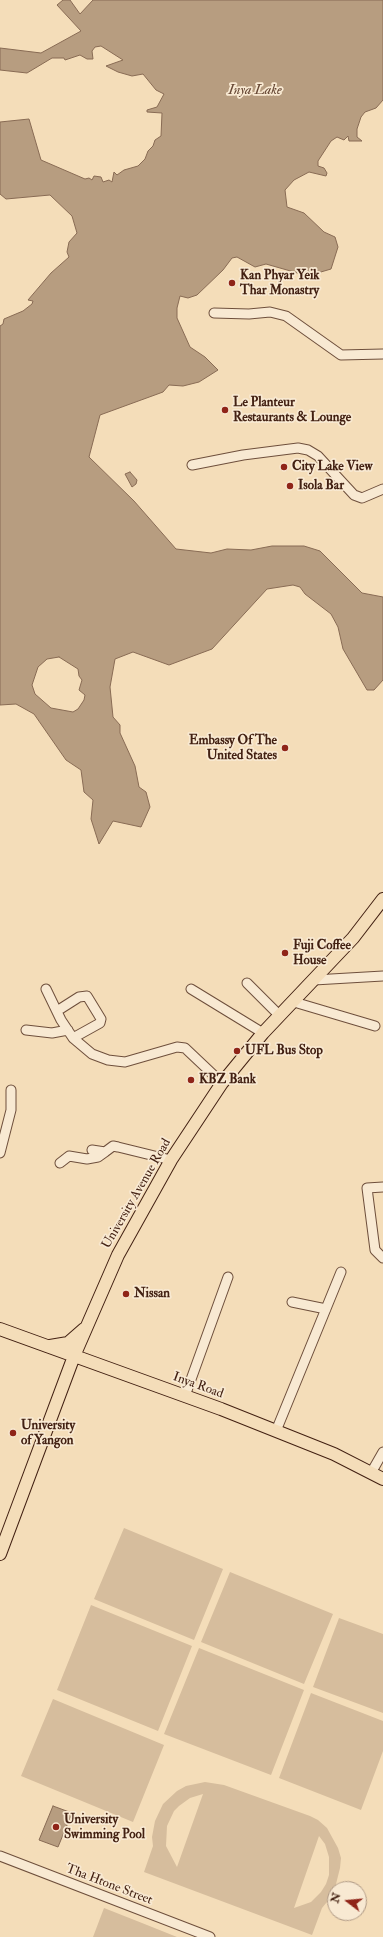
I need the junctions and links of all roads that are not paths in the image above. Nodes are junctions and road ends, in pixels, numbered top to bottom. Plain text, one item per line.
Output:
1 (214, 313) dead end
2 (383, 354) edge
3 (192, 464) dead end
4 (383, 489) edge
5 (383, 900) edge
6 (383, 976) edge
7 (314, 980) junction
8 (247, 983) dead end
9 (46, 989) dead end
10 (191, 990) dead end
11 (294, 1002) junction
12 (57, 1011) junction
13 (280, 1016) junction
14 (375, 1026) dead end
15 (26, 1030) dead end
16 (68, 1030) junction
17 (263, 1033) junction
18 (74, 1038) junction
19 (222, 1083) junction
20 (11, 1090) dead end
21 (92, 1150) dead end
22 (105, 1152) junction
23 (0, 1153) edge
24 (171, 1160) junction
25 (60, 1163) dead end
26 (383, 1187) edge
27 (383, 1258) edge
28 (341, 1272) dead end
29 (228, 1277) dead end
30 (292, 1302) dead end
31 (326, 1309) junction
32 (88, 1325) junction
33 (0, 1329) edge
34 (46, 1346) junction
35 (74, 1356) junction
36 (185, 1396) junction
37 (276, 1431) junction
38 (383, 1452) edge
39 (371, 1473) junction
40 (383, 1479) edge
41 (0, 1554) edge
42 (0, 1856) edge
43 (210, 1937) edge

1 - 2 street
3 - 4 street
5 - 7 main road, University Avenue Road
6 - 7 street
7 - 11 main road, University Avenue Road
8 - 13 street
9 - 12 street
10 - 17 street
11 - 13 main road, University Avenue Road
11 - 14 street
12 - 16 street
12 - 18 street
13 - 17 main road, University Avenue Road
15 - 16 street
16 - 18 street
17 - 19 main road, University Avenue Road
18 - 19 street
19 - 24 main road, University Avenue Road
20 - 23 street
21 - 22 street
22 - 24 street
22 - 25 street
24 - 32 main road, University Avenue Road
26 - 27 street
28 - 31 street
29 - 36 street
30 - 31 street
31 - 37 street
32 - 34 main road
32 - 35 main road, University Avenue Road
33 - 34 main road, Inya Road
34 - 35 main road, Inya Road
35 - 36 main road, Inya Road
35 - 41 main road, University Avenue Road
36 - 37 main road, Inya Road
37 - 39 main road, Inya Road
38 - 39 street
39 - 40 main road, Inya Road
42 - 43 street, Tha Htone Street

